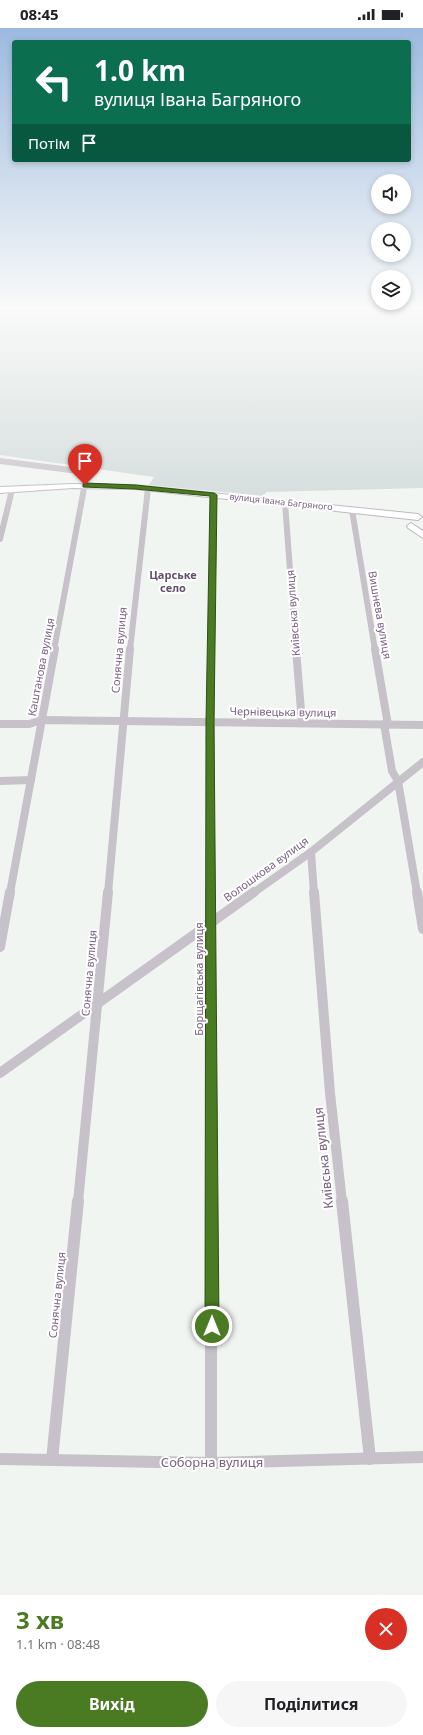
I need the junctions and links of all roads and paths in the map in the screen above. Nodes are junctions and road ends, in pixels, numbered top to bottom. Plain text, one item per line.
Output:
1 (0, 461) edge
2 (85, 485) junction
3 (148, 488) junction
4 (0, 490) edge
5 (12, 490) junction
6 (214, 495) junction
7 (285, 503) junction
8 (352, 510) junction
9 (371, 512) junction
10 (421, 517) edge
11 (409, 525) junction
12 (423, 528) edge
13 (423, 535) edge
14 (0, 539) edge
15 (42, 720) junction
16 (124, 721) junction
17 (210, 722) junction
18 (302, 723) junction
19 (0, 724) edge
20 (386, 724) junction
21 (423, 725) edge
22 (423, 762) edge
23 (31, 780) junction
24 (0, 781) edge
25 (398, 782) junction
26 (311, 852) junction
27 (211, 924) junction
28 (423, 929) edge
29 (0, 947) edge
30 (98, 1003) junction
31 (0, 1073) edge
32 (423, 1457) edge
33 (370, 1459) junction
34 (0, 1460) edge
35 (52, 1460) junction
36 (211, 1463) junction

1 - 2 street
2 - 3 main road, вулиця Івана Багряного
2 - 5 main road, вулиця Івана Багряного
2 - 15 street, Каштанова вулиця
3 - 6 main road, вулиця Івана Багряного
3 - 16 street, Сонячна вулиця
4 - 5 main road, вулиця Івана Багряного
5 - 14 street
6 - 7 main road, вулиця Івана Багряного
6 - 17 street, Борщагівська вулиця
7 - 8 main road, вулиця Івана Багряного
7 - 18 street, Київська вулиця
8 - 9 main road, вулиця Івана Багряного
8 - 20 street, Вишнева вулиця
9 - 10 main road, вулиця Івана Багряного
9 - 11 main road, вулиця Івана Багряного
10 - 11 main road
11 - 12 main road
11 - 13 main road
15 - 16 street, Чернівецька вулиця
15 - 19 street, Чернівецька вулиця
15 - 23 street, Каштанова вулиця
16 - 17 street, Чернівецька вулиця
16 - 30 street, Сонячна вулиця
17 - 18 street, Чернівецька вулиця
17 - 27 street, Борщагівська вулиця
18 - 20 street, Чернівецька вулиця
20 - 21 street, Чернівецька вулиця
20 - 25 street, Вишнева вулиця
22 - 25 street, Волошкова вулиця
23 - 24 street
23 - 29 street, Каштанова вулиця
25 - 26 street, Волошкова вулиця
25 - 28 street, Вишнева вулиця
26 - 27 street, Волошкова вулиця
26 - 33 street, Київська вулиця
27 - 30 street, Волошкова вулиця
27 - 36 street, Борщагівська вулиця
30 - 31 street, Волошкова вулиця
30 - 35 street, Сонячна вулиця
32 - 33 street, Соборна вулиця
33 - 36 street, Соборна вулиця
34 - 35 street, Соборна вулиця
35 - 36 street, Соборна вулиця

